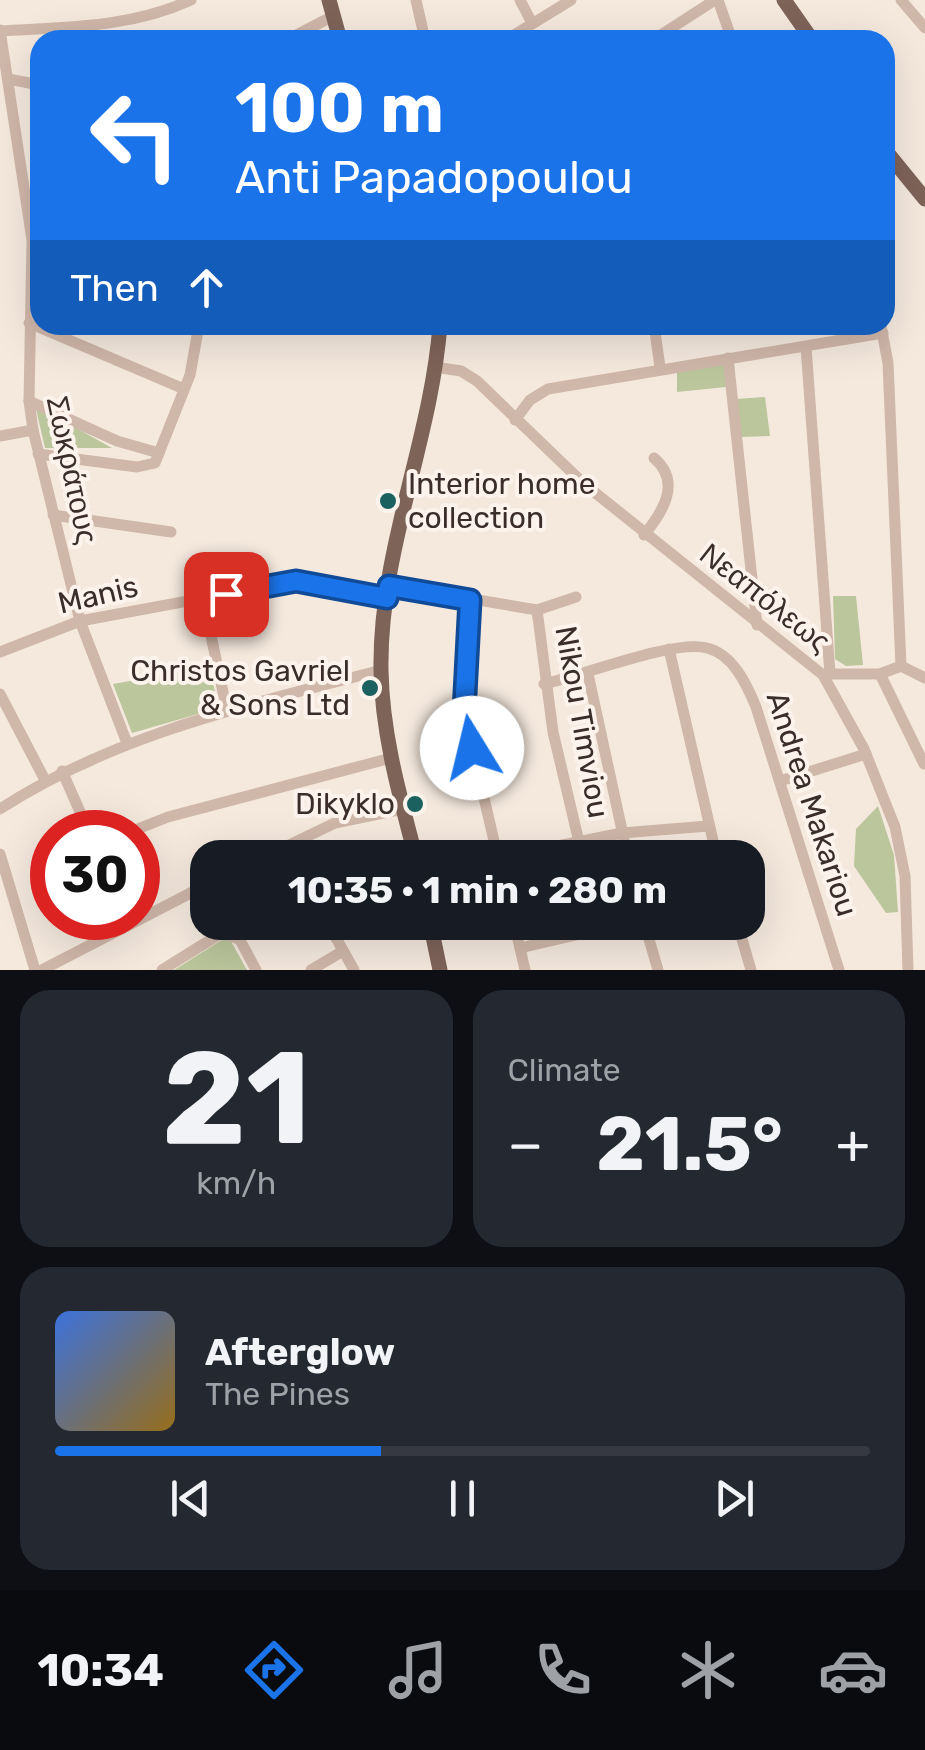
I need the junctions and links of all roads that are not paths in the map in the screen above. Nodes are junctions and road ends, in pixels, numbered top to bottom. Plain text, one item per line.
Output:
1 (190, 0) edge
2 (416, 0) edge
3 (520, 0) edge
4 (570, 0) edge
5 (716, 0) edge
6 (784, 0) edge
7 (901, 0) edge
8 (331, 8) edge
9 (532, 23) junction
10 (925, 28) edge
11 (301, 30) edge
12 (424, 30) edge
13 (521, 30) edge
14 (670, 30) edge
15 (728, 30) edge
16 (805, 30) edge
17 (0, 31) edge
18 (8, 79) junction
19 (30, 83) edge
20 (895, 161) edge
21 (923, 190) edge
22 (30, 206) edge
23 (30, 311) edge
24 (29, 323) joint
25 (57, 335) edge
26 (199, 335) edge
27 (441, 335) edge
28 (655, 335) edge
29 (857, 335) edge
30 (883, 335) edge
31 (806, 347) junction
32 (728, 358) junction
33 (436, 367) junction
34 (660, 368) junction
35 (184, 389) junction
36 (29, 400) junction
37 (515, 420) junction
38 (33, 430) junction
39 (0, 436) edge
40 (159, 453) junction
41 (38, 454) junction
42 (654, 458) dead end
43 (53, 515) junction
44 (171, 532) dead end
45 (644, 534) junction
46 (388, 592) junction
47 (576, 597) dead end
48 (203, 598) junction
49 (470, 600) junction
50 (537, 610) junction
51 (80, 621) junction
52 (757, 624) junction
53 (669, 650) junction
54 (0, 652) edge
55 (902, 666) junction
56 (382, 670) junction
57 (588, 674) junction
58 (826, 674) junction
59 (880, 674) junction
60 (925, 678) edge
61 (544, 684) junction
62 (0, 694) edge
63 (227, 711) junction
64 (127, 743) junction
65 (866, 754) junction
66 (391, 758) junction
67 (924, 764) edge
68 (62, 771) junction
69 (45, 780) junction
70 (780, 781) junction
71 (0, 809) edge
72 (403, 809) junction
73 (79, 810) edge
74 (160, 821) edge
75 (708, 826) junction
76 (622, 834) junction
77 (306, 840) edge
78 (411, 840) edge
79 (494, 840) edge
80 (579, 840) edge
81 (590, 840) edge
82 (624, 840) edge
83 (712, 840) edge
84 (0, 854) edge
85 (190, 892) edge
86 (160, 906) edge
87 (93, 940) edge
88 (337, 940) edge
89 (434, 940) edge
90 (518, 940) edge
91 (554, 940) edge
92 (649, 940) edge
93 (742, 940) edge
94 (520, 948) junction
95 (343, 951) junction
96 (39, 970) edge
97 (162, 970) edge
98 (256, 970) edge
99 (311, 970) edge
100 (354, 970) edge
101 (440, 970) edge
102 (525, 970) edge
103 (658, 970) edge
104 (751, 970) edge
105 (839, 970) edge
106 (908, 970) edge

1 - 17 street
2 - 12 street
3 - 9 street
4 - 9 street
5 - 14 street
5 - 15 street
6 - 16 main road
7 - 10 street
8 - 11 street
9 - 13 street
17 - 18 street, Σωκράτους
18 - 19 street
18 - 22 street, Σωκράτους
20 - 21 main road
23 - 24 street, Σωκράτους
24 - 36 street, Σωκράτους
25 - 35 street
26 - 35 street
27 - 33 main road
28 - 34 street
29 - 31 street
30 - 55 street
31 - 32 street
31 - 58 street
32 - 34 street
32 - 52 street
33 - 37 street, Νεαπόλεως
33 - 46 main road
34 - 37 street
35 - 40 street
36 - 38 street, Σωκράτους
36 - 40 street
37 - 45 street, Νεαπόλεως
38 - 39 street
38 - 41 street, Σωκράτους
40 - 41 street
41 - 43 street, Σωκράτους
42 - 45 street
43 - 44 street
43 - 51 street, Σωκράτους
45 - 52 street, Νεαπόλεως
46 - 48 street, Manis
46 - 49 street, Manis
46 - 56 main road
47 - 50 street
48 - 51 street, Manis
48 - 63 street
49 - 50 street, Manis
49 - 79 street
50 - 61 street, Nikou Timviou
51 - 54 street, Manis
51 - 64 street, Σωκράτους
52 - 58 street, Νεαπόλεως
53 - 57 street
53 - 70 street, Andrea Makariou
53 - 75 street
55 - 59 street
55 - 60 street
56 - 63 street
56 - 66 main road
57 - 61 street
57 - 76 street
58 - 59 street
58 - 65 street, Νεαπόλεως
59 - 67 street
61 - 80 street, Nikou Timviou
62 - 69 street
63 - 64 street
64 - 68 street
65 - 70 street
65 - 106 street, Νεαπόλεως
66 - 72 main road
66 - 74 street
68 - 69 street
68 - 73 street
69 - 71 street
70 - 105 street, Andrea Makariou
72 - 77 street
72 - 78 main road
75 - 76 street
75 - 83 street
76 - 81 street
76 - 82 street
84 - 96 street
85 - 86 street
87 - 96 street
88 - 95 street
89 - 101 main road
90 - 94 street
91 - 94 street
92 - 103 street
93 - 104 street
94 - 102 street
95 - 99 street
95 - 100 street
97 - 98 street

